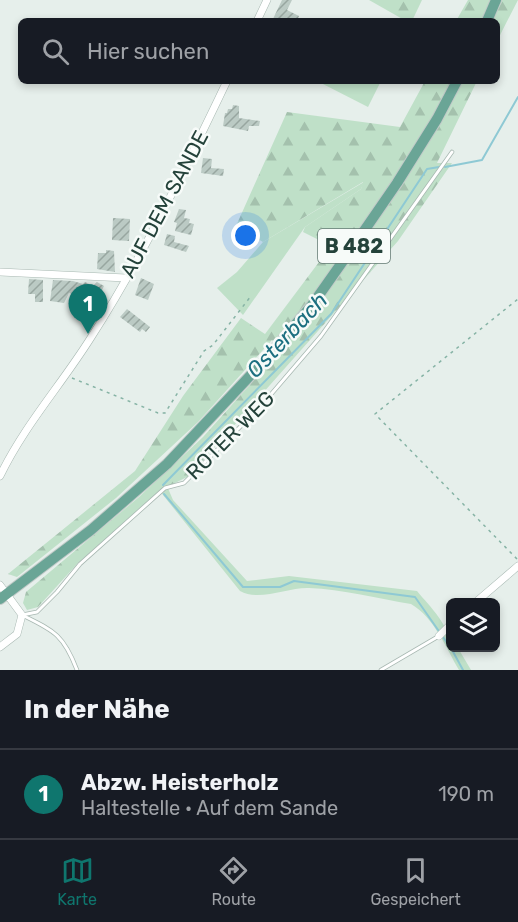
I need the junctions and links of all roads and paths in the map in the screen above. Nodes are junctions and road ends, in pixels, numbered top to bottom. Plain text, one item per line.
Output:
1 (267, 0) edge
2 (496, 0) edge
3 (258, 18) edge
4 (488, 18) edge
5 (226, 84) edge
6 (455, 84) edge
7 (452, 152) dead end
8 (0, 272) edge
9 (126, 278) junction
10 (251, 296) dead end
11 (518, 300) edge
12 (66, 375) junction
13 (0, 476) edge
14 (518, 560) edge
15 (518, 566) edge
16 (2, 592) edge
17 (482, 598) edge
18 (22, 615) junction
19 (446, 629) edge
20 (441, 634) joint
21 (0, 647) edge
22 (77, 670) edge
23 (381, 670) edge

1 - 3 street
2 - 4 main road
5 - 9 street, AUF DEM SANDE
6 - 16 main road, B 482
7 - 18 lane, ROTER WEG
8 - 9 street
9 - 12 street, AUF DEM SANDE
10 - 12 path
11 - 14 path
12 - 13 street, AUF DEM SANDE
15 - 17 street
16 - 18 street
18 - 21 street
18 - 22 lane
19 - 20 street
20 - 23 lane

